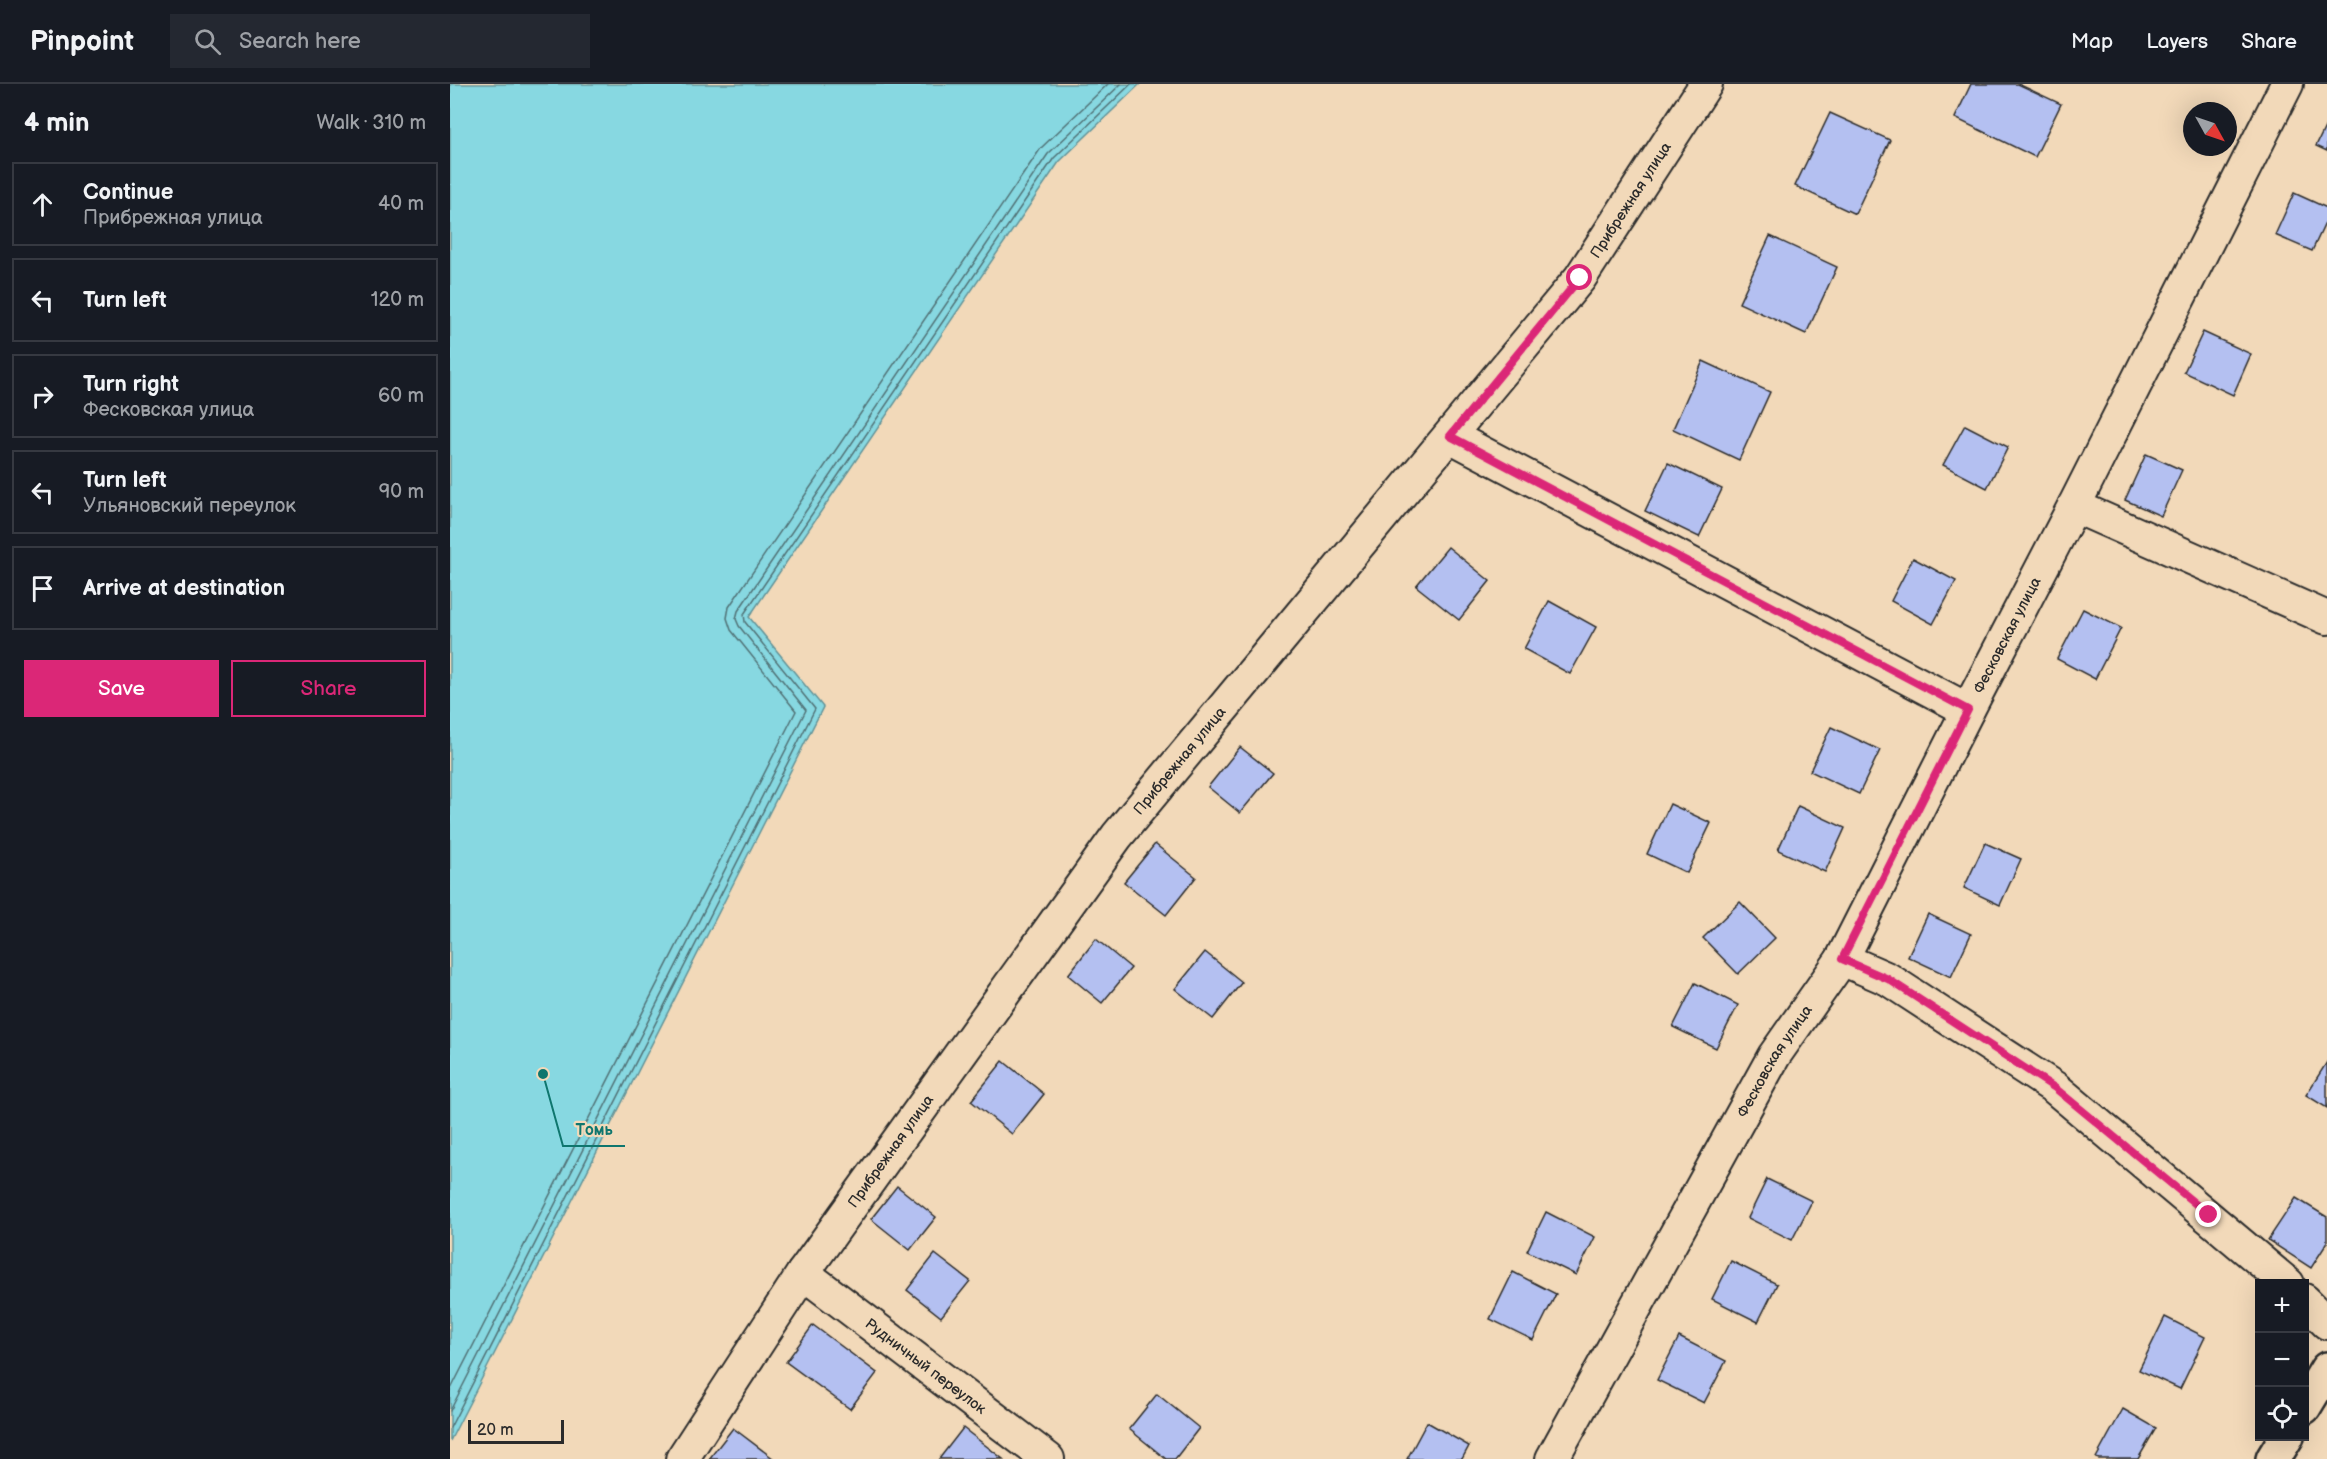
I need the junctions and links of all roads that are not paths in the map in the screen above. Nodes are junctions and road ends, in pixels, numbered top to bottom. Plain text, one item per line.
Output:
1 (1706, 84) edge
2 (2287, 84) edge
3 (1450, 436) junction
4 (2074, 506) junction
5 (2327, 618) edge
6 (1968, 710) junction
7 (1842, 959) junction
8 (803, 1273) junction
9 (2282, 1279) edge
10 (2309, 1305) edge
11 (2327, 1323) edge
12 (2327, 1369) edge
13 (2309, 1399) edge
14 (2284, 1441) edge
15 (682, 1459) edge
16 (1048, 1459) edge
17 (1552, 1459) edge
18 (2273, 1459) edge

1 - 3 street, Прибрежная улица
2 - 4 street, Фесковская улица
3 - 6 street
3 - 8 street, Прибрежная улица
4 - 5 street
4 - 6 street, Фесковская улица
6 - 7 street, Фесковская улица
7 - 9 street
7 - 17 street, Фесковская улица
8 - 15 street, Прибрежная улица
8 - 16 street, Рудничный переулок
10 - 11 street
12 - 13 street
14 - 18 street

